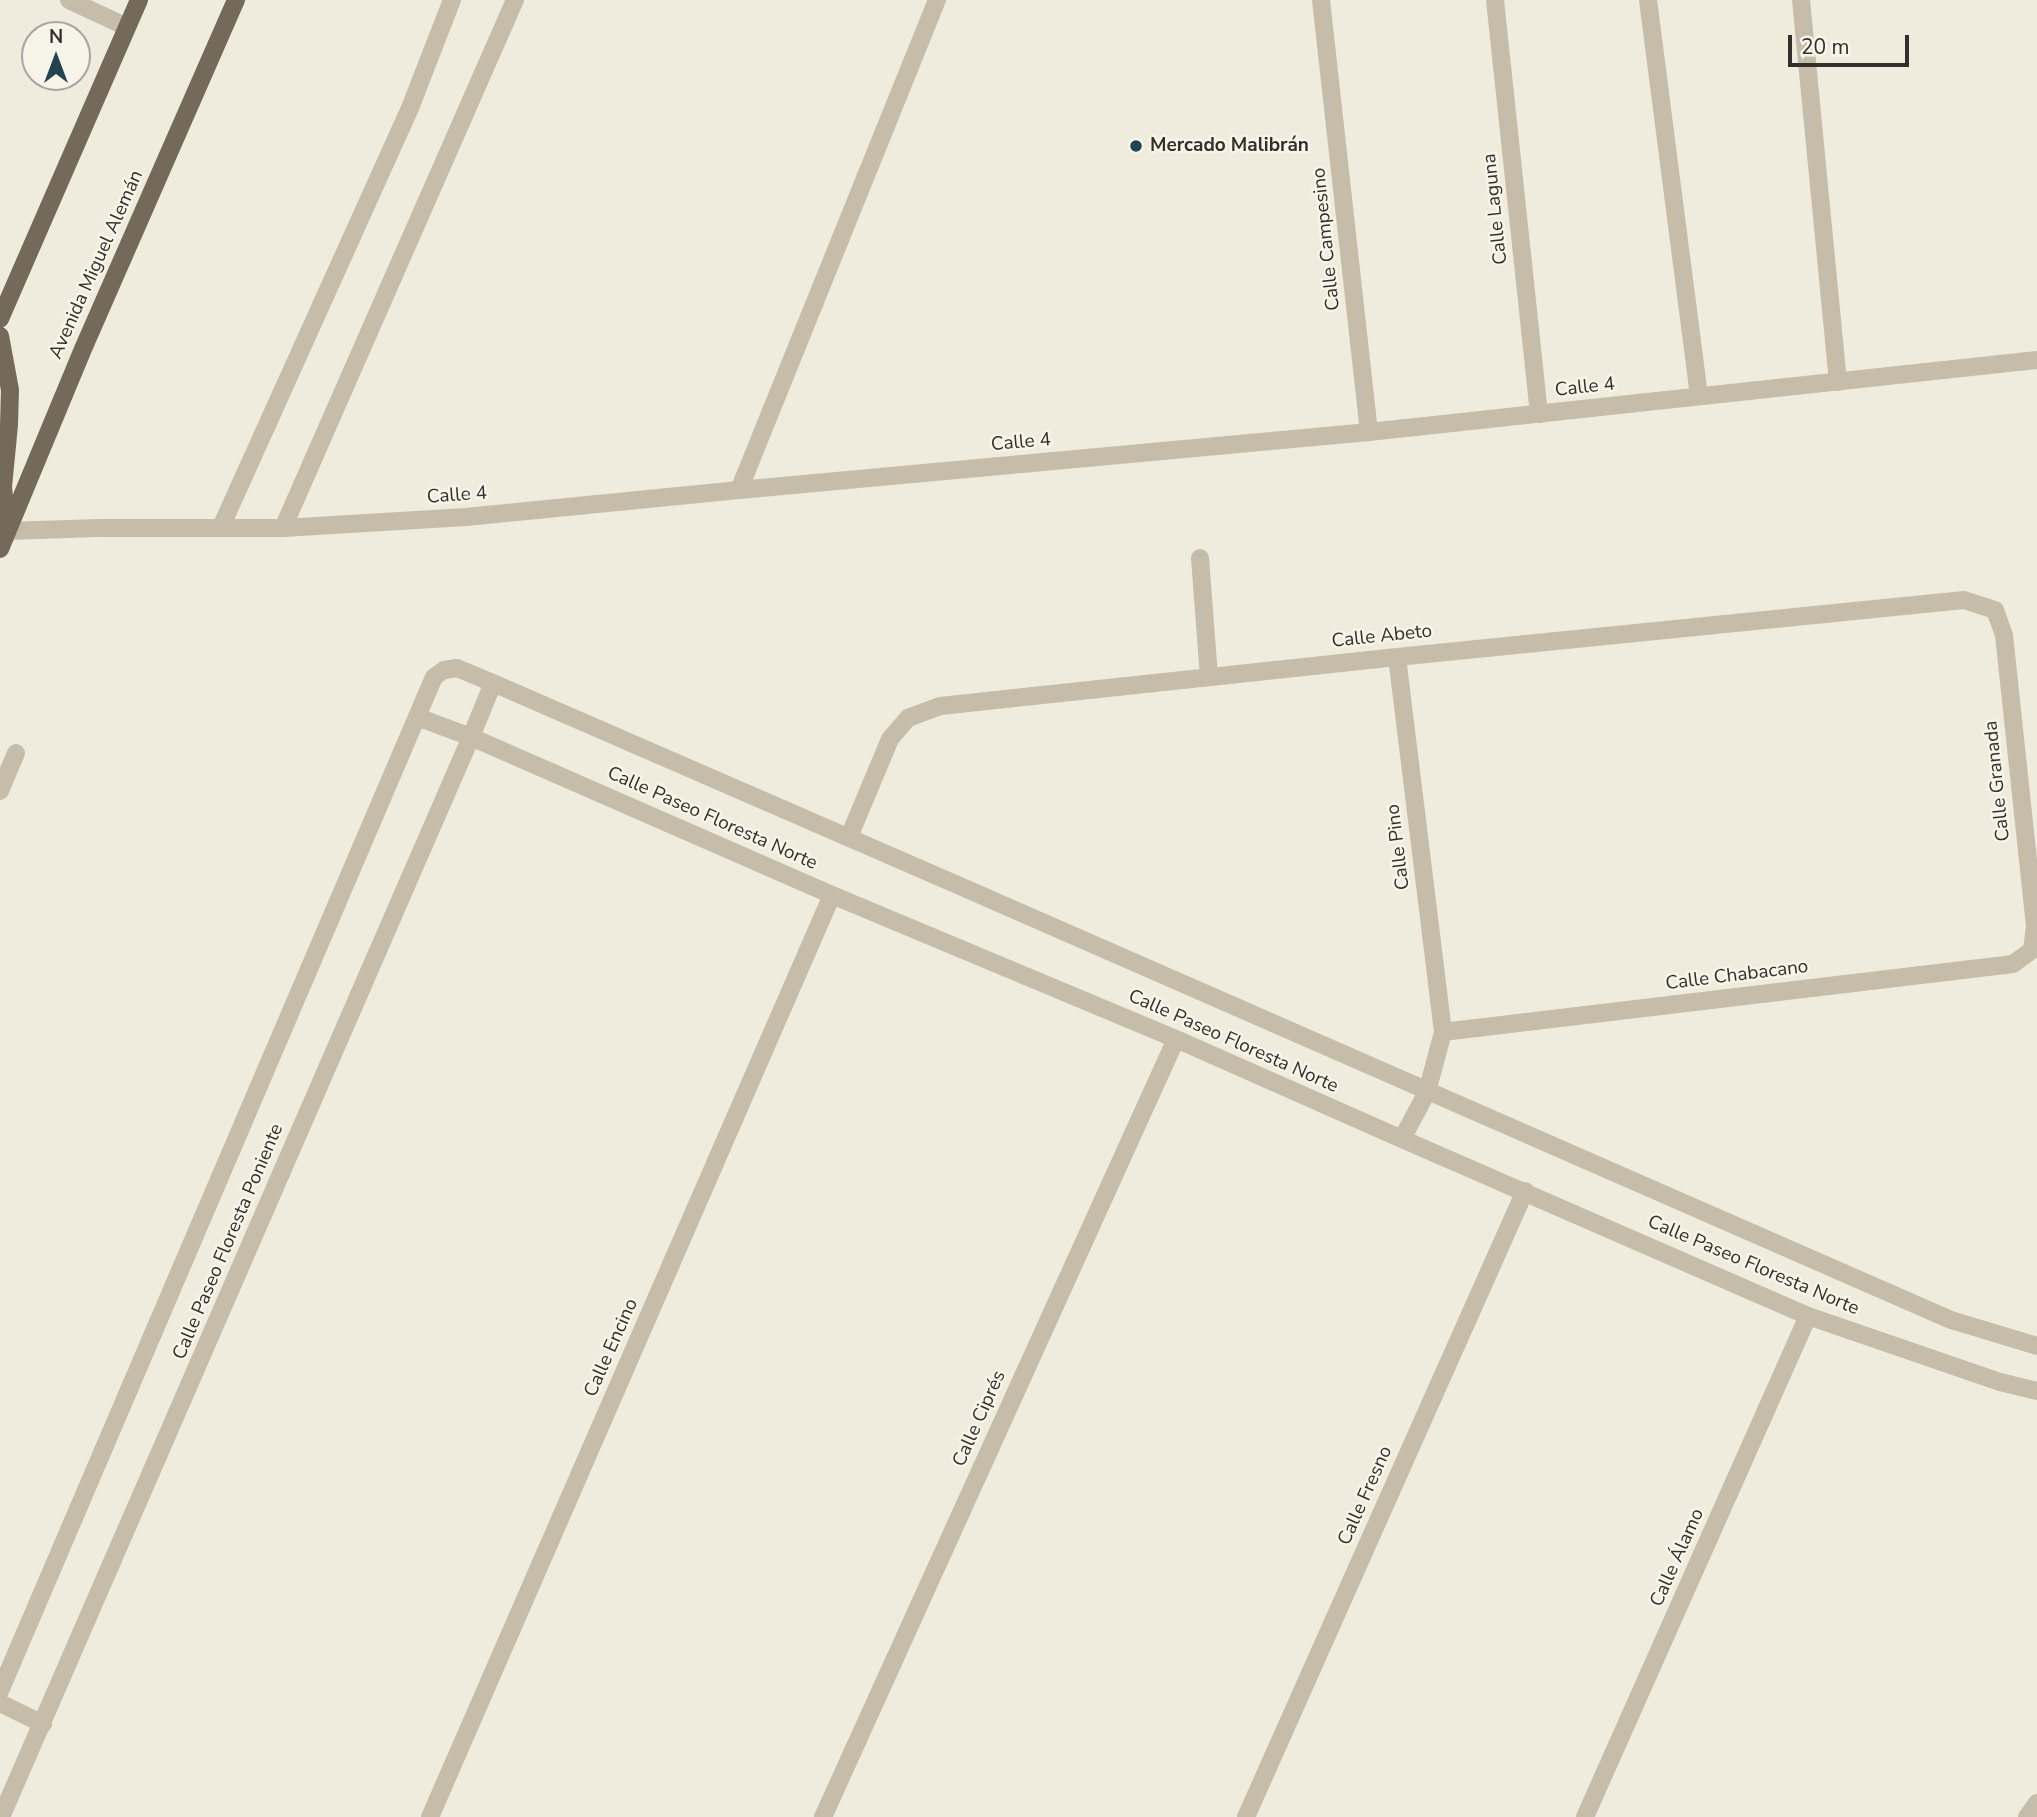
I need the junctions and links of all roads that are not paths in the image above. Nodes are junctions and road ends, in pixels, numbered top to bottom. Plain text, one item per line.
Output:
1 (69, 0) edge
2 (139, 0) edge
3 (236, 0) edge
4 (452, 0) edge
5 (515, 0) edge
6 (937, 0) edge
7 (1321, 0) edge
8 (1495, 0) edge
9 (1648, 0) edge
10 (1801, 0) edge
11 (127, 27) junction
12 (0, 319) edge
13 (0, 336) edge
14 (2037, 360) edge
15 (1838, 382) junction
16 (1699, 396) junction
17 (1539, 414) junction
18 (1369, 432) junction
19 (739, 490) junction
20 (221, 527) junction
21 (283, 528) junction
22 (4, 534) edge
23 (0, 549) edge
24 (1200, 558) dead end
25 (1995, 610) joint
26 (1397, 657) junction
27 (444, 670) joint
28 (1209, 677) junction
29 (493, 683) junction
30 (417, 717) junction
31 (471, 737) junction
32 (16, 753) dead end
33 (0, 791) edge
34 (849, 836) junction
35 (832, 895) junction
36 (2032, 950) joint
37 (1443, 1032) junction
38 (1176, 1038) junction
39 (1427, 1092) junction
40 (1402, 1139) junction
41 (1525, 1191) junction
42 (1808, 1316) junction
43 (2037, 1346) edge
44 (2037, 1391) edge
45 (0, 1691) edge
46 (0, 1703) edge
47 (43, 1724) junction
48 (2037, 1803) edge
49 (1, 1817) edge
50 (430, 1817) edge
51 (823, 1817) edge
52 (1246, 1817) edge
53 (1585, 1817) edge
54 (2027, 1817) edge

1 - 11 street
2 - 11 main road
3 - 22 main road, Avenida Miguel Alemán
4 - 20 street
5 - 21 street
6 - 19 street
7 - 18 street, Calle Campesino
8 - 17 street, Calle Laguna
9 - 16 street
10 - 15 street
11 - 12 main road
13 - 22 main road
14 - 15 street, Calle 4
15 - 16 street, Calle 4
16 - 17 street, Calle 4
17 - 18 street, Calle 4
18 - 19 street, Calle 4
19 - 21 street, Calle 4
20 - 21 street, Calle 4
20 - 22 street, Calle 4
22 - 23 main road, Avenida Miguel Alemán
24 - 28 street
25 - 26 street, Calle Abeto
25 - 36 street, Calle Granada
26 - 28 street, Calle Abeto
26 - 37 street, Calle Pino
27 - 29 street, Calle Paseo Floresta Norte
27 - 30 street, Calle Paseo Floresta Poniente
28 - 34 street, Calle Abeto
29 - 31 street, Calle Paseo Floresta Poniente
29 - 34 street, Calle Paseo Floresta Norte
30 - 31 street, Calle Paseo Floresta Norte
30 - 45 street, Calle Paseo Floresta Poniente
31 - 35 street, Calle Paseo Floresta Norte
31 - 47 street, Calle Paseo Floresta Poniente
32 - 33 street
34 - 39 street, Calle Paseo Floresta Norte
35 - 38 street, Calle Paseo Floresta Norte
35 - 50 street, Calle Encino
36 - 37 street, Calle Chabacano
37 - 39 street
38 - 40 street, Calle Paseo Floresta Norte
38 - 51 street, Calle Ciprés
39 - 40 street
39 - 43 street, Calle Paseo Floresta Norte
40 - 41 street, Calle Paseo Floresta Norte
41 - 42 street, Calle Paseo Floresta Norte
41 - 52 street, Calle Fresno
42 - 44 street, Calle Paseo Floresta Norte
42 - 53 street, Calle Álamo
46 - 47 street
47 - 49 street, Calle Paseo Floresta Poniente
48 - 54 street

